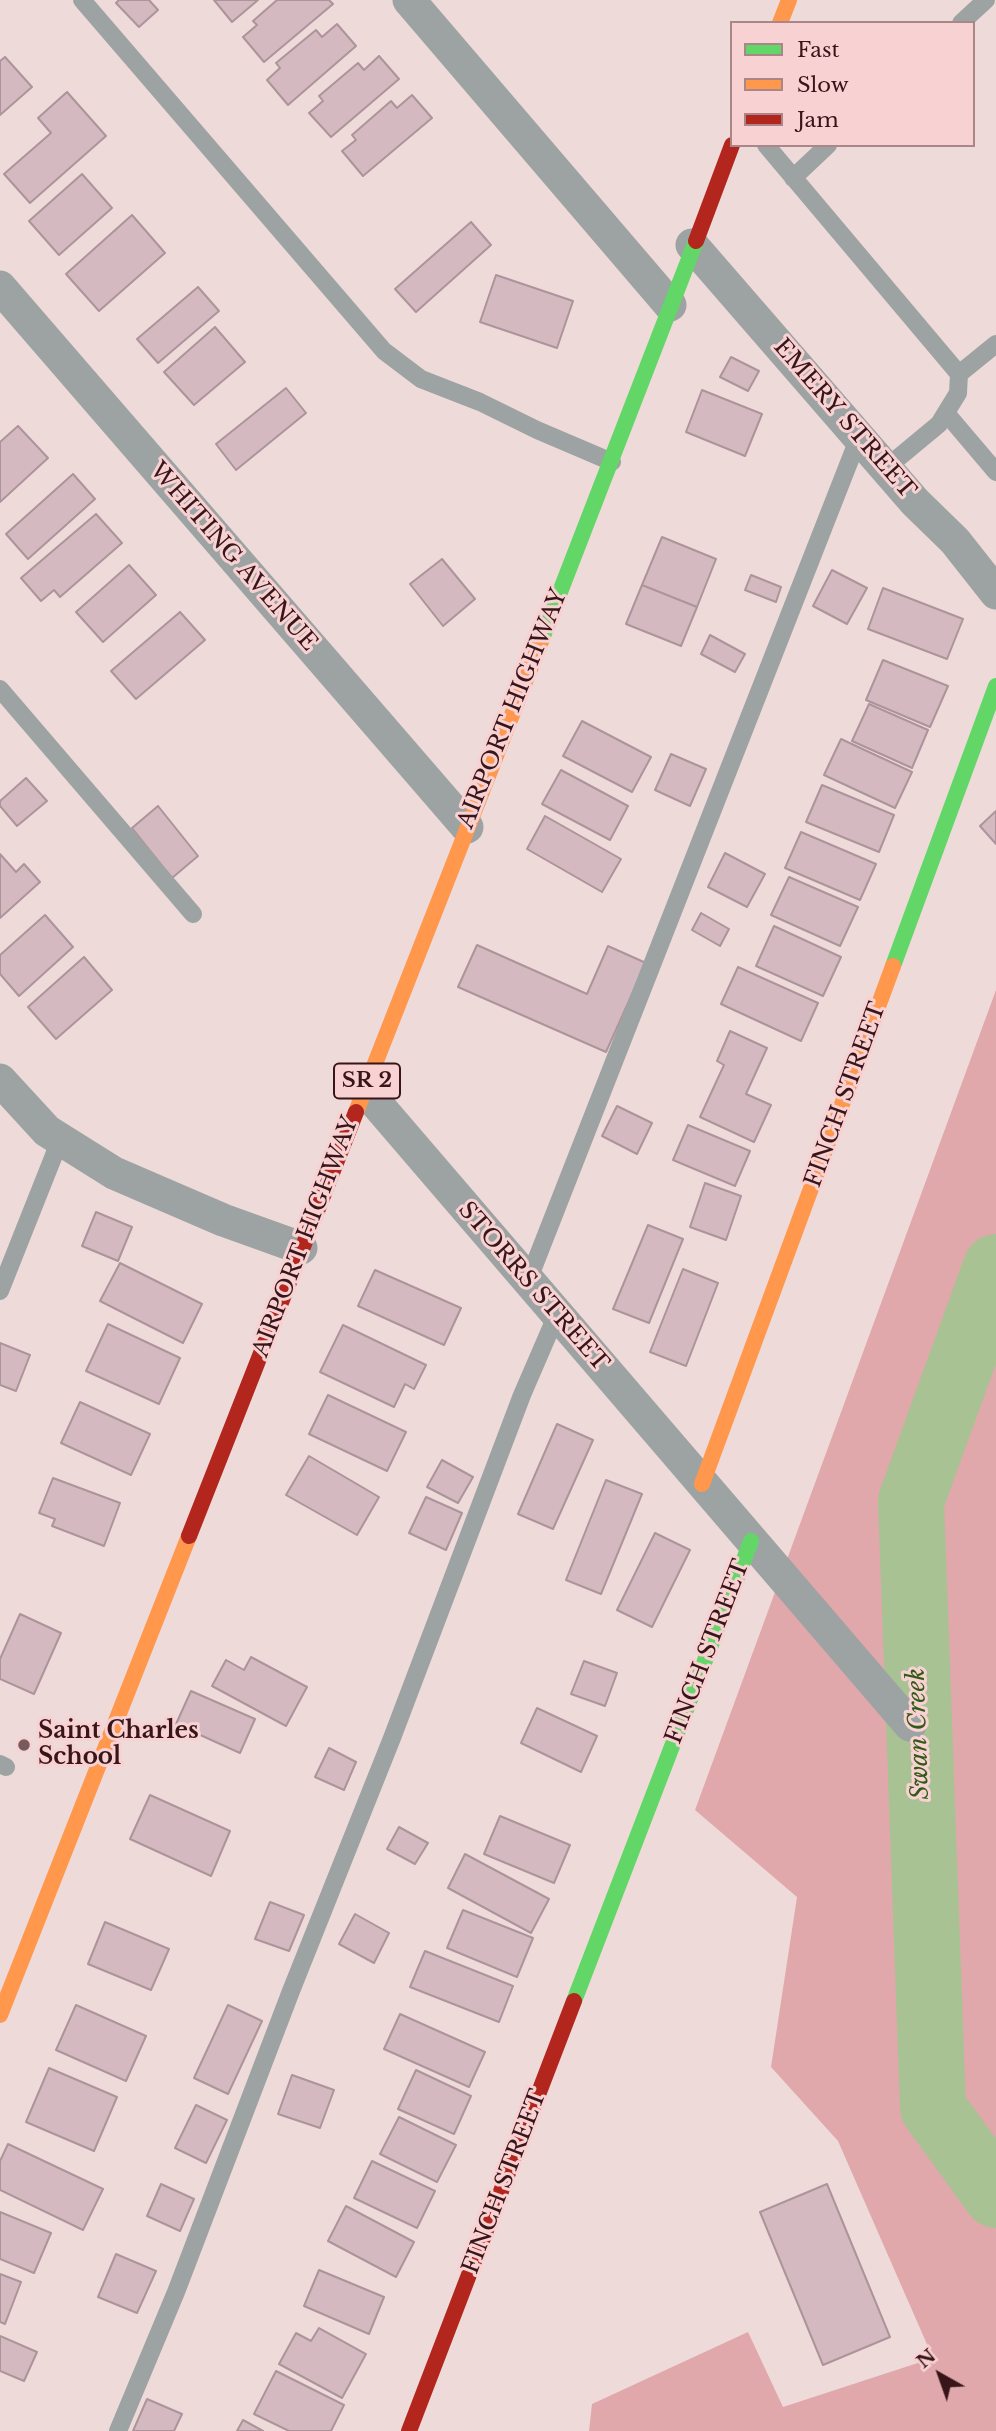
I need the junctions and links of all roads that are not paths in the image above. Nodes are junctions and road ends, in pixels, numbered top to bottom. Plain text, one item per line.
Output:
1 (82, 0) edge
2 (409, 0) edge
3 (789, 0) edge
4 (986, 0) edge
5 (781, 21) edge
6 (963, 21) edge
7 (731, 147) edge
8 (768, 147) edge
9 (826, 147) edge
10 (793, 178) junction
11 (692, 245) junction
12 (0, 287) edge
13 (670, 305) junction
14 (996, 344) edge
15 (959, 374) junction
16 (946, 413) junction
17 (859, 437) junction
18 (611, 462) junction
19 (886, 468) junction
20 (996, 472) edge
21 (996, 593) edge
22 (996, 687) edge
23 (0, 689) edge
24 (467, 827) junction
25 (193, 914) dead end
26 (0, 1080) edge
27 (364, 1090) junction
28 (60, 1140) junction
29 (301, 1248) junction
30 (528, 1281) junction
31 (0, 1291) edge
32 (556, 1314) junction
33 (702, 1484) junction
34 (751, 1541) junction
35 (910, 1725) dead end
36 (0, 2015) edge
37 (118, 2431) edge
38 (409, 2431) edge

1 - 18 lane
2 - 13 street
3 - 5 main road
4 - 6 lane
7 - 11 main road, AIRPORT HIGHWAY / SR 2
8 - 10 lane
9 - 10 lane
10 - 15 lane
11 - 13 main road, AIRPORT HIGHWAY / SR 2
11 - 17 street, EMERY STREET
12 - 24 street, WHITING AVENUE
13 - 18 main road, AIRPORT HIGHWAY / SR 2
14 - 15 lane
15 - 16 lane
16 - 19 lane
16 - 20 lane
17 - 19 street, EMERY STREET
17 - 30 lane
18 - 24 main road, AIRPORT HIGHWAY / SR 2
19 - 21 street, EMERY STREET
22 - 33 main road, FINCH STREET
23 - 25 lane
24 - 27 main road, AIRPORT HIGHWAY / SR 2
26 - 28 street
27 - 29 main road, AIRPORT HIGHWAY / SR 2
27 - 30 street, STORRS STREET
28 - 29 street
28 - 31 lane
29 - 36 main road, AIRPORT HIGHWAY / SR 2
30 - 32 street, STORRS STREET
32 - 33 street, STORRS STREET
32 - 37 lane
33 - 34 street, FINCH STREET
34 - 35 street
34 - 38 main road, FINCH STREET

